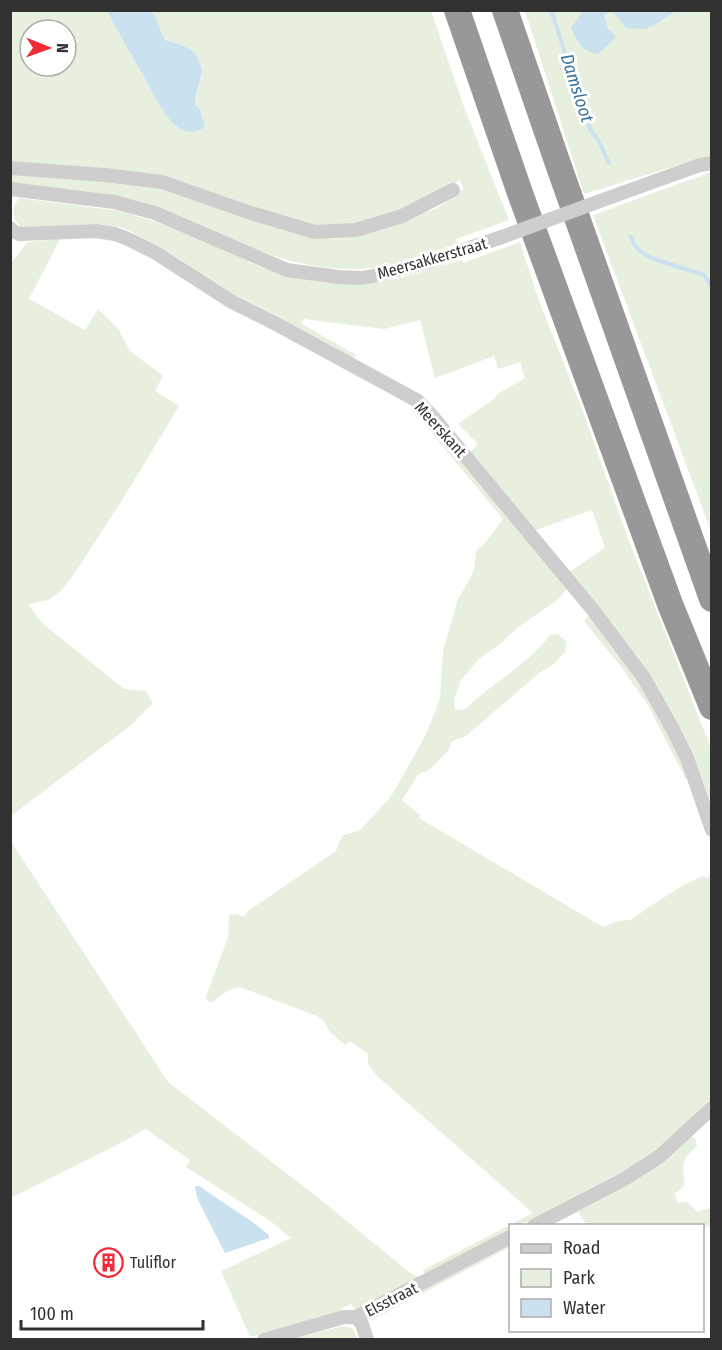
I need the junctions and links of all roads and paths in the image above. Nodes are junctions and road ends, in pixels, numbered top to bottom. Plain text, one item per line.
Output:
1 (458, 10) edge
2 (505, 10) edge
3 (711, 163) edge
4 (10, 168) edge
5 (10, 189) edge
6 (453, 190) dead end
7 (10, 228) edge
8 (711, 599) edge
9 (711, 707) edge
10 (711, 830) edge
11 (711, 1108) edge
12 (538, 1224) edge
13 (509, 1239) edge
14 (356, 1317) junction
15 (264, 1340) edge
16 (367, 1340) edge

1 - 9 highway
2 - 8 highway
3 - 5 street, Meersakkerstraat, bridge
4 - 6 street
7 - 10 street, Meerskant
11 - 12 street
13 - 14 street, Elsstraat
14 - 15 street, Elsstraat
14 - 16 street

